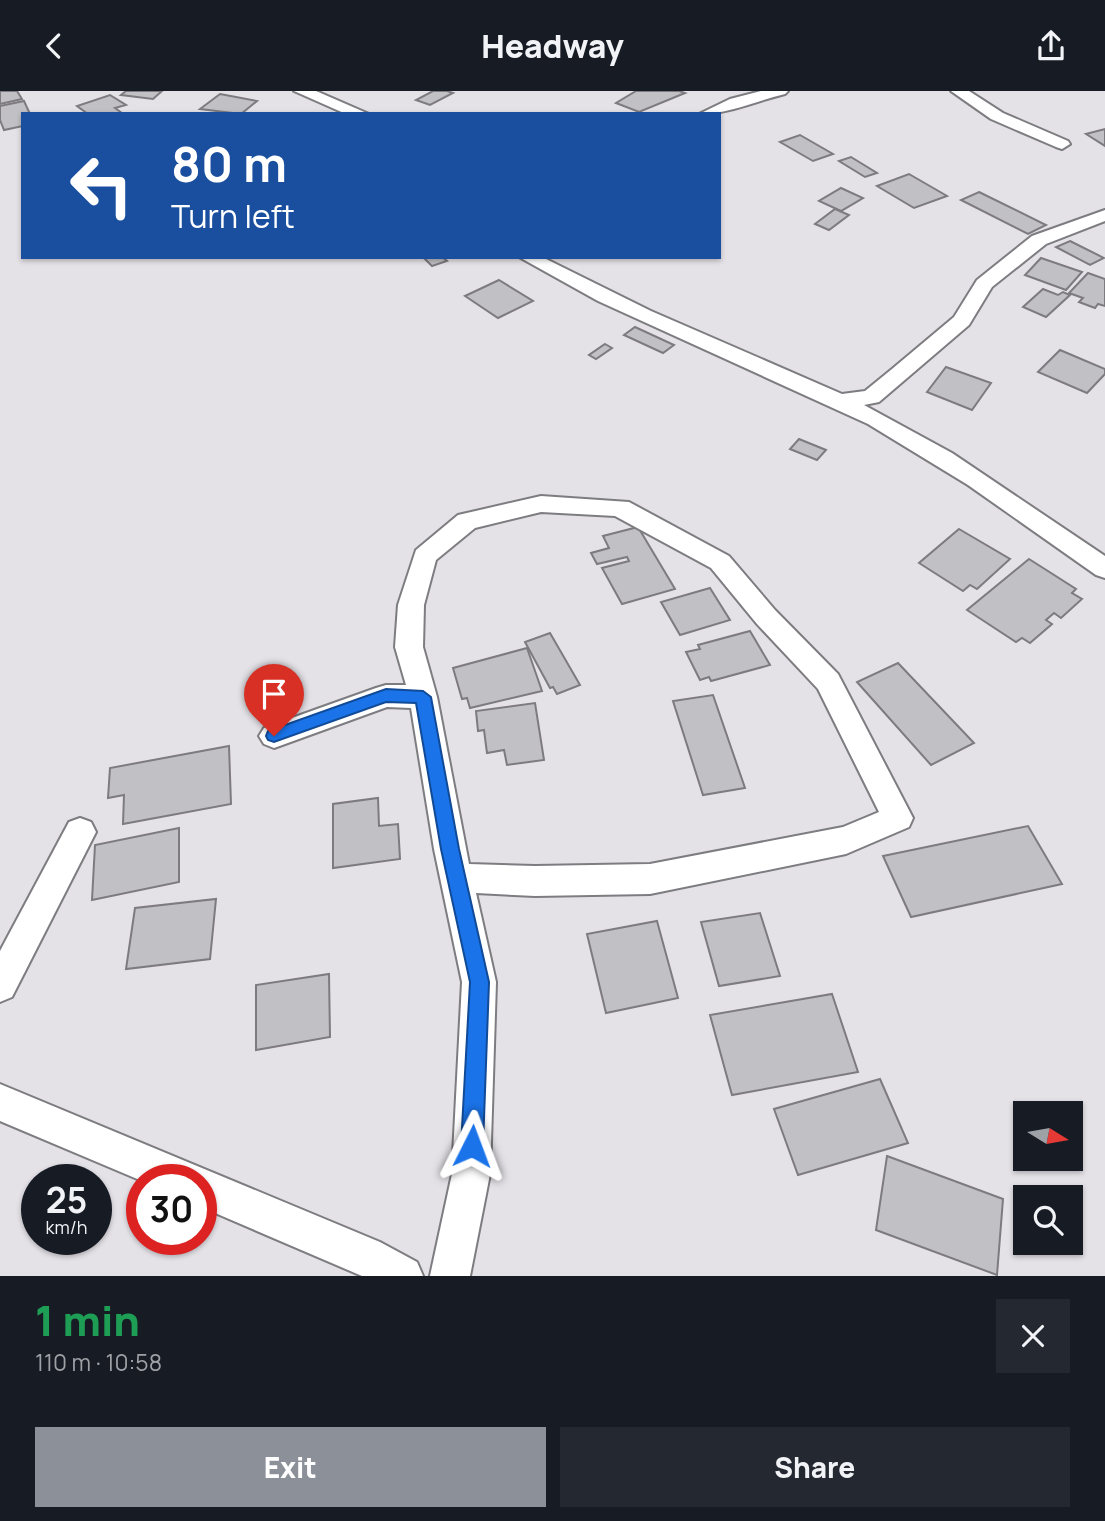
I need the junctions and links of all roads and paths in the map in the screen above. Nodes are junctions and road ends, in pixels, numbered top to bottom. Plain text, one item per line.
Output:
1 (302, 91) edge
2 (780, 91) edge
3 (959, 91) edge
4 (762, 93) edge
5 (356, 112) edge
6 (712, 112) edge
7 (1062, 144) dead end
8 (1105, 215) edge
9 (531, 259) edge
10 (841, 401) junction
11 (1105, 569) edge
12 (423, 697) junction
13 (274, 736) dead end
14 (80, 832) dead end
15 (457, 878) junction
16 (0, 985) edge
17 (0, 1102) edge
18 (148, 1164) edge
19 (217, 1194) edge
20 (403, 1276) edge
21 (450, 1276) edge

1 - 5 street
2 - 4 street
3 - 7 street
4 - 6 street
8 - 10 street
9 - 10 street
10 - 11 street
12 - 13 street
12 - 15 street
12 - 15 street
14 - 16 street
15 - 21 street
17 - 18 street
19 - 20 street

